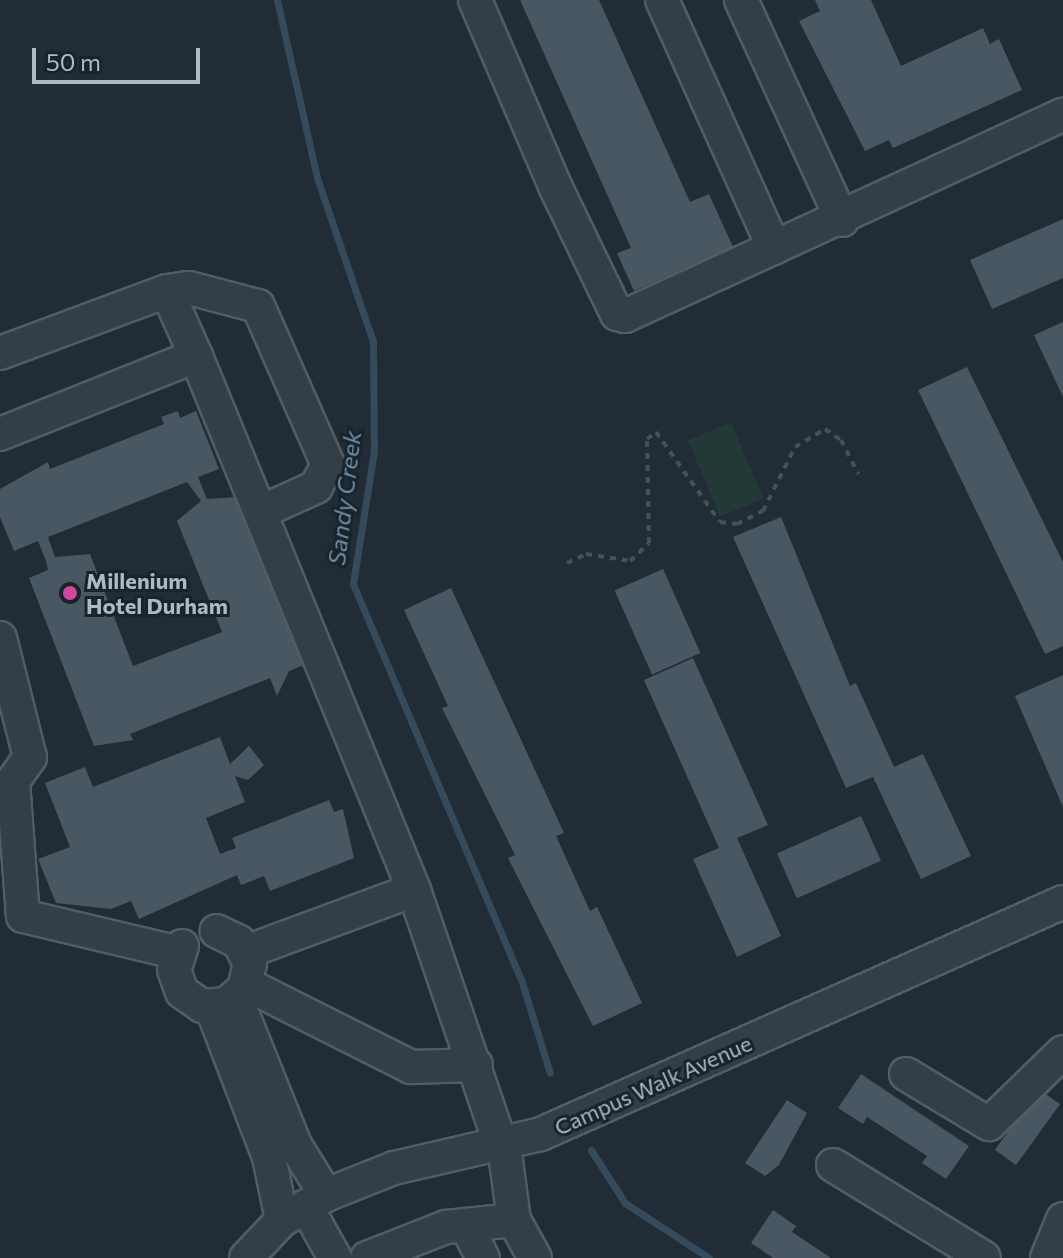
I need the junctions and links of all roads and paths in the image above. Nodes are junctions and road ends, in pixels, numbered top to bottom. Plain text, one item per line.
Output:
1 (475, 0) edge
2 (662, 0) edge
3 (741, 0) edge
4 (1063, 115) edge
5 (842, 220) junction
6 (774, 248) junction
7 (167, 291) junction
8 (0, 353) edge
9 (196, 356) junction
10 (0, 434) edge
11 (858, 474) dead end
12 (261, 512) junction
13 (567, 563) dead end
14 (0, 638) edge
15 (414, 890) junction
16 (1063, 902) edge
17 (216, 931) dead end
18 (246, 952) junction
19 (231, 996) junction
20 (1063, 1052) edge
21 (476, 1065) junction
22 (906, 1074) dead end
23 (500, 1144) junction
24 (833, 1165) dead end
25 (305, 1207) junction
26 (1063, 1219) edge
27 (514, 1220) junction
28 (467, 1227) junction
29 (246, 1258) edge
30 (335, 1258) edge
31 (367, 1258) edge
32 (483, 1258) edge
33 (535, 1258) edge
34 (984, 1258) edge
35 (1047, 1258) edge

1 - 6 street
2 - 6 street
3 - 5 street
4 - 5 street
5 - 6 street
7 - 8 street
7 - 9 street
7 - 12 street
9 - 10 street
9 - 12 street
11 - 13 path
12 - 15 street
14 - 19 street
15 - 18 street
15 - 21 street
16 - 23 street, Campus Walk Avenue
17 - 18 street
18 - 19 street
19 - 21 street
19 - 25 street
19 - 25 street
20 - 22 street
21 - 23 street
23 - 25 street, Campus Walk Avenue
23 - 27 street
24 - 34 street
25 - 29 street, Campus Walk Avenue
25 - 30 street
26 - 35 street
27 - 28 street
27 - 33 street
28 - 31 street
28 - 32 street

